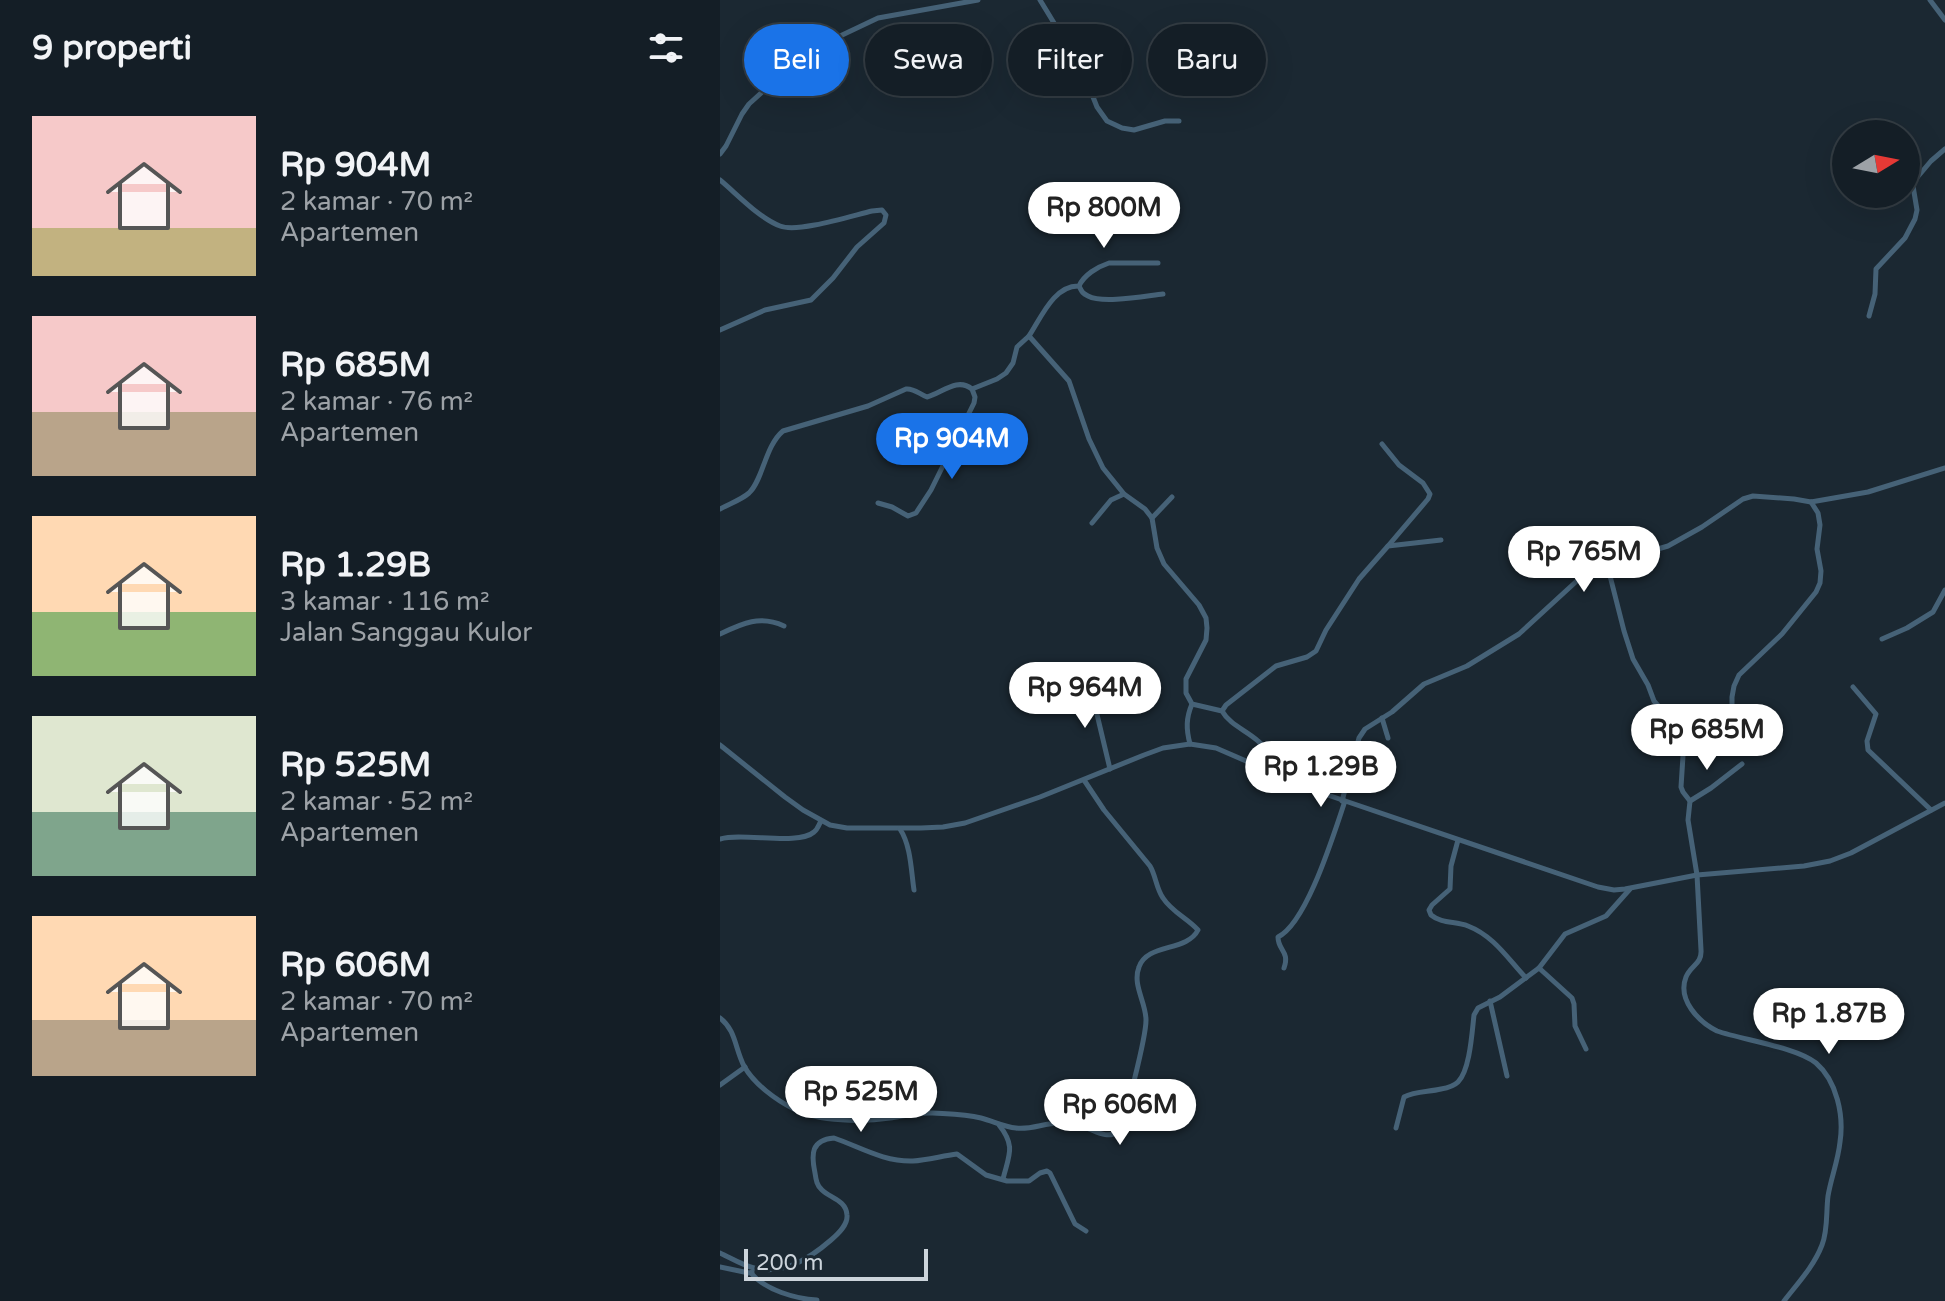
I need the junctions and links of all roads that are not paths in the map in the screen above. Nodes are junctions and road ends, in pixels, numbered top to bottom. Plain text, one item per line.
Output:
1 (978, 0) edge
2 (1040, 0) edge
3 (1931, 0) edge
4 (1945, 20) edge
5 (1179, 121) dead end
6 (1945, 149) edge
7 (720, 154) edge
8 (720, 180) edge
9 (1158, 263) dead end
10 (1079, 286) junction
11 (1163, 294) dead end
12 (1869, 316) dead end
13 (720, 330) edge
14 (1029, 336) junction
15 (972, 389) junction
16 (1382, 444) dead end
17 (1945, 468) edge
18 (1124, 494) junction
19 (1172, 497) dead end
20 (1811, 502) junction
21 (878, 503) dead end
22 (720, 509) edge
23 (1152, 518) junction
24 (1092, 523) dead end
25 (1441, 540) dead end
26 (1388, 546) junction
27 (1607, 564) junction
28 (1945, 590) edge
29 (784, 626) dead end
30 (720, 634) edge
31 (1882, 639) dead end
32 (1090, 685) dead end
33 (1853, 687) dead end
34 (1192, 704) junction
35 (1222, 711) junction
36 (1382, 718) junction
37 (1732, 720) dead end
38 (1388, 738) dead end
39 (1190, 744) junction
40 (720, 745) edge
41 (1742, 764) dead end
42 (1110, 769) junction
43 (1287, 779) junction
44 (1084, 780) junction
45 (1344, 801) junction
46 (1690, 801) junction
47 (1945, 803) edge
48 (1931, 810) junction
49 (821, 821) junction
50 (899, 828) junction
51 (720, 839) edge
52 (1458, 840) junction
53 (1697, 875) junction
54 (1631, 888) junction
55 (914, 890) dead end
56 (1284, 968) dead end
57 (1539, 968) junction
58 (1526, 978) junction
59 (1490, 1001) junction
60 (720, 1018) edge
61 (1586, 1049) dead end
62 (745, 1067) junction
63 (1507, 1076) dead end
64 (720, 1085) edge
65 (997, 1123) junction
66 (1396, 1128) dead end
67 (1005, 1173) junction
68 (1086, 1231) dead end
69 (720, 1253) edge
70 (720, 1267) edge
71 (753, 1270) junction
72 (817, 1300) edge
73 (1784, 1301) edge

1 - 7 street
2 - 5 street
3 - 4 street
6 - 12 street
8 - 13 street
9 - 10 street
10 - 11 street
10 - 14 street
14 - 15 street
14 - 18 street
15 - 21 street
15 - 22 street
16 - 26 street
17 - 20 street
18 - 23 street
18 - 24 street
19 - 23 street
20 - 27 street
20 - 37 street
23 - 34 street
25 - 26 street
26 - 35 street
27 - 36 street
27 - 46 street
28 - 31 street
29 - 30 street
32 - 42 street
33 - 48 street
34 - 35 street
34 - 39 street
35 - 43 street
36 - 38 street
36 - 45 street
39 - 42 street
39 - 43 street
40 - 49 street
41 - 46 street
42 - 44 street
43 - 45 street
44 - 50 street
44 - 65 street
45 - 52 street
45 - 56 street
46 - 53 street
47 - 48 street
48 - 53 street
49 - 50 street
49 - 51 street
50 - 55 street
52 - 54 street
52 - 58 street
53 - 54 street
53 - 73 street
54 - 57 street
57 - 58 street
57 - 61 street
58 - 59 street
59 - 63 street
59 - 66 street
60 - 62 street
62 - 64 street
62 - 65 street
65 - 67 street
67 - 68 street
67 - 71 street
69 - 71 street
70 - 71 street
71 - 72 street

